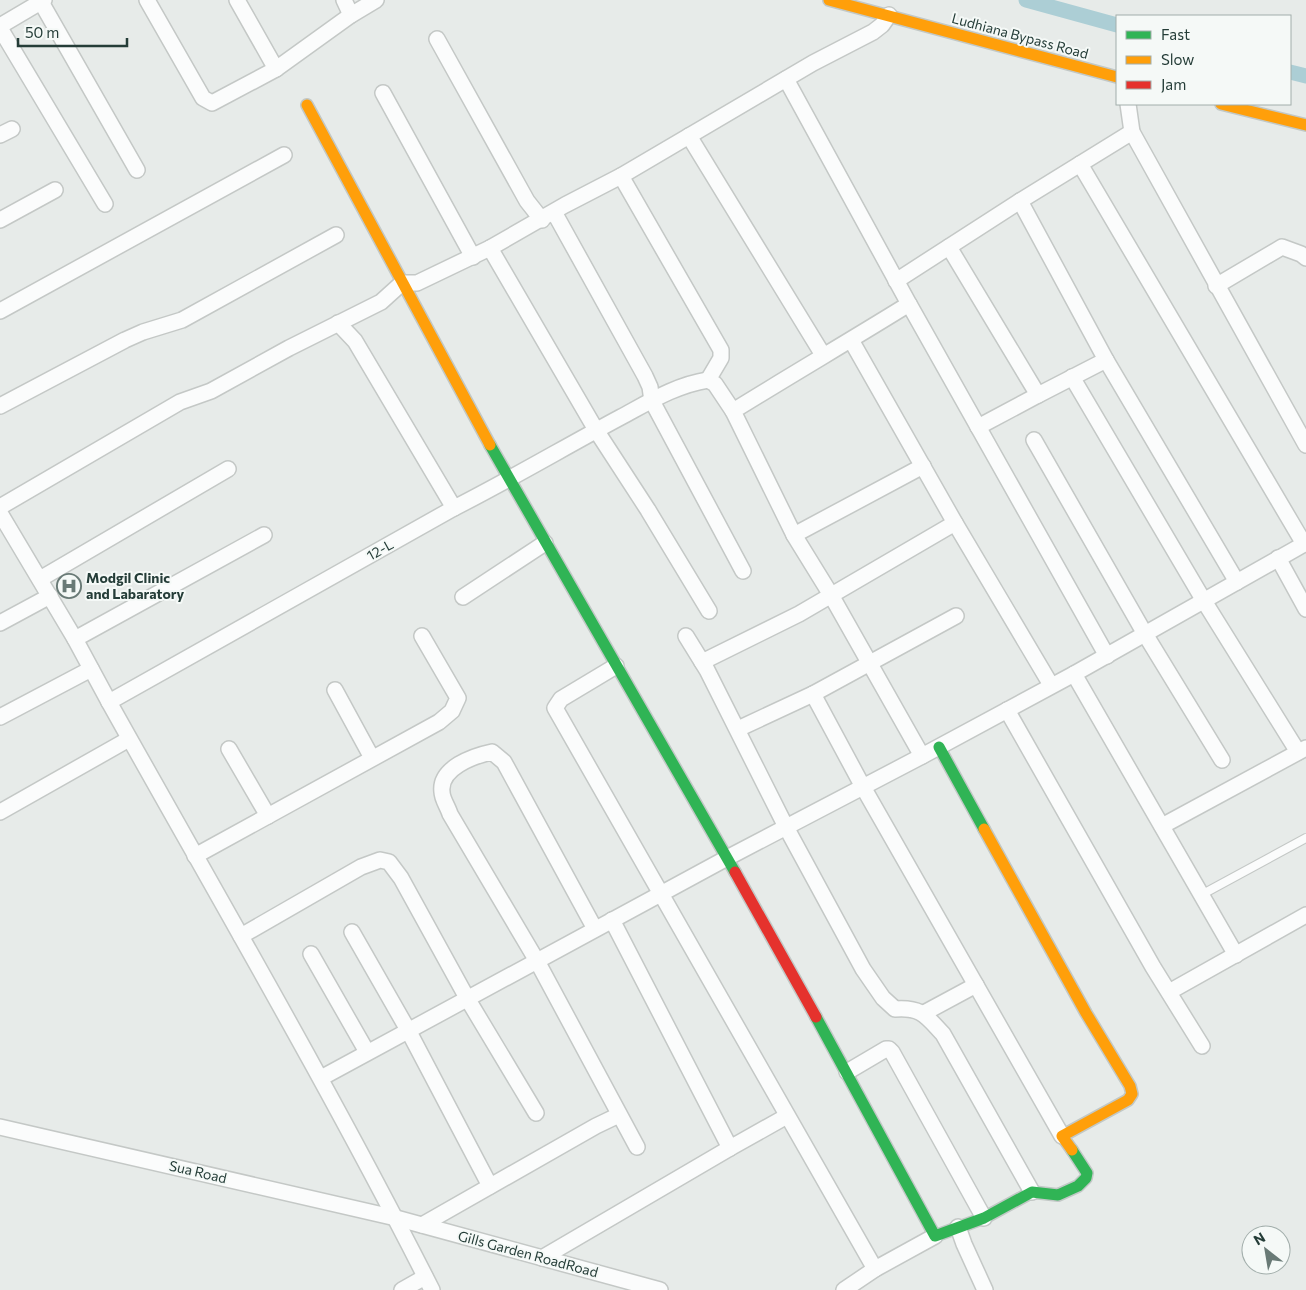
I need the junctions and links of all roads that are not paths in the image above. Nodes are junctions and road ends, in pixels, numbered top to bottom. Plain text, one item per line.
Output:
1 (147, 0) edge
2 (237, 0) edge
3 (344, 0) edge
4 (376, 0) edge
5 (828, 0) edge
6 (42, 1) edge
7 (351, 15) junction
8 (889, 16) junction
9 (0, 27) edge
10 (437, 39) dead end
11 (276, 69) junction
12 (1116, 77) edge
13 (786, 79) junction
14 (383, 93) dead end
15 (307, 104) dead end
16 (1128, 105) edge
17 (1225, 105) edge
18 (1306, 125) edge
19 (1132, 132) junction
20 (688, 136) junction
21 (284, 155) dead end
22 (1080, 164) junction
23 (137, 170) dead end
24 (621, 176) junction
25 (55, 190) dead end
26 (1020, 201) junction
27 (105, 204) dead end
28 (548, 216) junction
29 (0, 220) edge
30 (336, 234) dead end
31 (949, 247) junction
32 (490, 248) junction
33 (473, 256) junction
34 (1306, 258) edge
35 (896, 281) junction
36 (402, 283) junction
37 (1216, 286) junction
38 (909, 304) junction
39 (0, 311) edge
40 (338, 324) junction
41 (851, 340) junction
42 (823, 355) junction
43 (1106, 360) junction
44 (1072, 377) junction
45 (708, 380) junction
46 (1038, 395) junction
47 (652, 401) junction
48 (0, 406) edge
49 (733, 411) junction
50 (978, 427) junction
51 (596, 430) junction
52 (1034, 440) dead end
53 (1306, 445) edge
54 (923, 466) junction
55 (228, 469) dead end
56 (509, 480) junction
57 (454, 508) junction
58 (1, 515) edge
59 (955, 523) junction
60 (264, 535) dead end
61 (794, 535) junction
62 (545, 543) junction
63 (1305, 543) edge
64 (1278, 558) junction
65 (743, 571) dead end
66 (40, 579) junction
67 (1237, 582) junction
68 (831, 595) junction
69 (50, 596) junction
70 (463, 597) dead end
71 (1204, 601) junction
72 (1306, 609) edge
73 (709, 611) dead end
74 (956, 616) dead end
75 (0, 623) edge
76 (1146, 634) junction
77 (422, 636) dead end
78 (686, 636) dead end
79 (75, 639) junction
80 (1106, 656) junction
81 (702, 662) junction
82 (869, 663) junction
83 (616, 666) junction
84 (91, 669) junction
85 (1074, 674) junction
86 (1051, 685) junction
87 (335, 690) dead end
88 (813, 694) junction
89 (109, 702) junction
90 (1007, 710) junction
91 (0, 718) edge
92 (738, 729) junction
93 (129, 739) junction
94 (229, 748) dead end
95 (939, 748) junction
96 (1302, 750) edge
97 (922, 756) junction
98 (372, 758) junction
99 (1222, 760) dead end
100 (863, 787) junction
101 (0, 812) edge
102 (268, 816) junction
103 (1162, 826) junction
104 (786, 827) junction
105 (1306, 838) edge
106 (195, 856) junction
107 (728, 858) junction
108 (660, 894) junction
109 (1201, 896) junction
110 (1306, 915) edge
111 (612, 920) junction
112 (595, 929) junction
113 (352, 932) dead end
114 (241, 936) junction
115 (311, 954) dead end
116 (1236, 956) junction
117 (537, 960) junction
118 (976, 985) junction
119 (1169, 992) junction
120 (467, 998) junction
121 (924, 1013) junction
122 (408, 1030) junction
123 (1202, 1046) dead end
124 (367, 1052) junction
125 (847, 1072) junction
126 (321, 1078) junction
127 (536, 1113) dead end
128 (619, 1115) junction
129 (787, 1116) junction
130 (0, 1127) edge
131 (1062, 1136) junction
132 (637, 1147) dead end
133 (730, 1148) junction
134 (490, 1186) junction
135 (1032, 1192) junction
136 (396, 1218) junction
137 (984, 1218) junction
138 (422, 1225) junction
139 (958, 1227) junction
140 (935, 1236) junction
141 (542, 1258) junction
142 (875, 1269) junction
143 (429, 1283) edge
144 (402, 1290) edge
145 (660, 1290) edge
146 (844, 1290) edge
147 (985, 1290) edge

1 - 11 street
2 - 11 street
3 - 7 street
4 - 7 street
5 - 8 main road, Ludhiana Bypass Road
6 - 9 street
6 - 23 street
7 - 11 street
8 - 12 main road, Ludhiana Bypass Road
8 - 13 street
9 - 27 street
10 - 28 street
13 - 20 street
13 - 35 street
14 - 33 street
15 - 36 main road
16 - 19 street
17 - 18 main road
19 - 22 street
19 - 37 street
20 - 24 street
20 - 42 street
21 - 39 street
22 - 26 street
22 - 63 street
24 - 28 street
24 - 45 street
25 - 29 street
26 - 31 street
26 - 43 street
28 - 32 street
28 - 47 street
30 - 48 street
31 - 35 street
31 - 46 street
32 - 33 street
32 - 51 street
33 - 36 street
34 - 37 street
35 - 38 street
36 - 40 street
36 - 56 main road
37 - 53 street
38 - 41 street
38 - 50 street
40 - 57 street
40 - 58 street
41 - 42 street
41 - 54 street
42 - 49 street
43 - 44 street
43 - 67 street
44 - 46 street
44 - 71 street
45 - 47 street, 12-L
45 - 49 street
46 - 50 street
47 - 51 street, 12-L
47 - 65 street
49 - 61 street
50 - 80 street
51 - 56 street, 12-L
51 - 73 street
52 - 76 street
54 - 59 street
54 - 61 street
55 - 66 street
56 - 57 street, 12-L
56 - 62 main road
57 - 89 street, 12-L
58 - 66 street
59 - 68 street
59 - 86 street
60 - 79 street
61 - 68 street
62 - 70 street
62 - 83 main road
63 - 64 street
64 - 67 street
64 - 72 street
66 - 69 street
67 - 71 street
68 - 81 street
68 - 82 street
69 - 75 street
69 - 79 street
71 - 76 street
71 - 96 street
74 - 82 street
76 - 80 street
76 - 99 street
77 - 98 street
78 - 81 street
79 - 84 street
80 - 85 street
81 - 92 street
82 - 88 street
82 - 97 street
83 - 107 main road
83 - 108 street
84 - 89 street
84 - 91 street
85 - 86 street
85 - 103 street
86 - 90 street
87 - 98 street
88 - 92 street
88 - 100 street
89 - 93 street
90 - 95 street
90 - 119 street
92 - 104 street
93 - 101 street
93 - 106 street
94 - 102 street
95 - 97 street
95 - 131 main road
96 - 103 street
97 - 100 street
98 - 102 street
100 - 104 street
100 - 118 street
102 - 106 street
103 - 109 street
104 - 107 street
104 - 121 street
105 - 109 lane
106 - 114 street
107 - 108 street
107 - 125 main road
108 - 111 street
108 - 129 street
109 - 116 street
110 - 116 street
111 - 112 street
111 - 133 street
112 - 117 street
112 - 117 street
113 - 122 street
114 - 120 street
114 - 126 street
115 - 124 street
116 - 119 street
117 - 120 street
117 - 128 street
118 - 121 street
118 - 131 street
119 - 123 street
120 - 122 street
120 - 127 street
121 - 135 street
122 - 124 street
122 - 134 street
124 - 126 street
125 - 137 street
125 - 140 main road
126 - 136 street
128 - 132 street
128 - 134 street
129 - 133 street
129 - 142 street
130 - 136 street, Sua Road
131 - 135 main road
133 - 141 street
134 - 138 street
135 - 137 main road
136 - 138 street, Gills Garden RoadRoad
136 - 143 street
137 - 139 main road
138 - 141 street, Gills Garden RoadRoad
139 - 140 main road
139 - 147 street
140 - 142 street
141 - 145 street, Gills Garden RoadRoad
142 - 146 street
143 - 144 street

